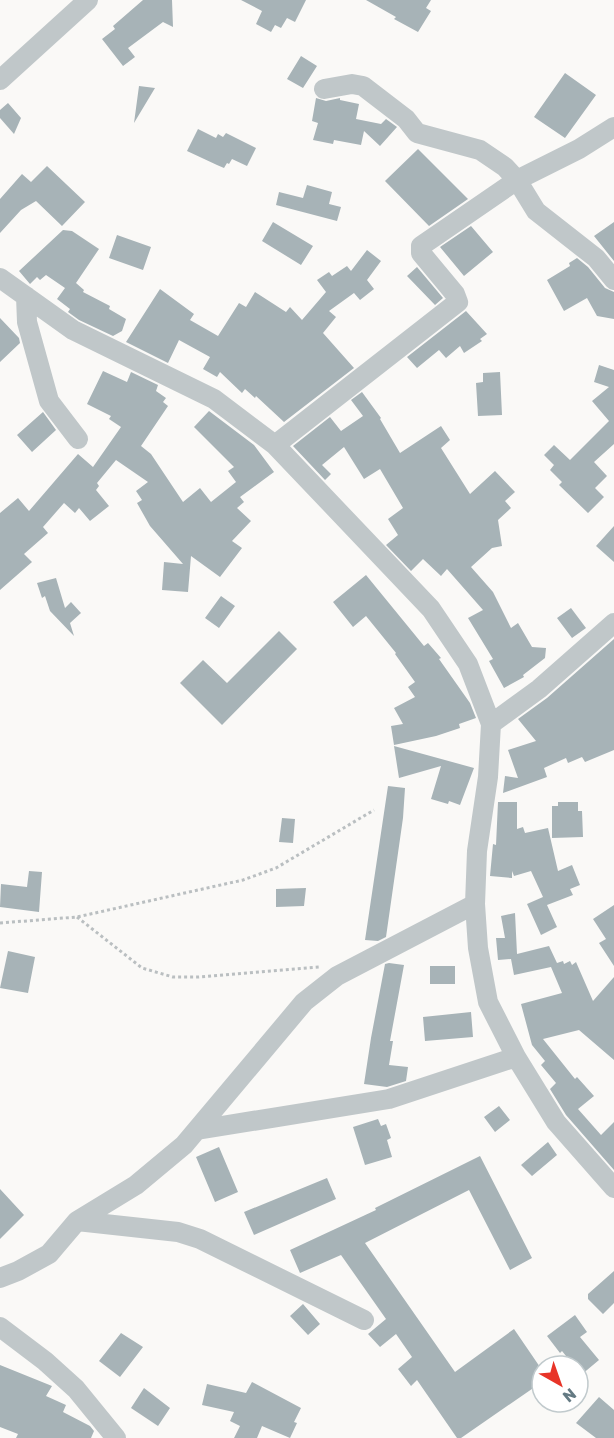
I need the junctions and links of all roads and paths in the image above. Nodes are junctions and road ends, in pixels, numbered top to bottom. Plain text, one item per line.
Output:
1 (88, 0) edge
2 (0, 80) edge
3 (324, 89) dead end
4 (614, 126) edge
5 (517, 180) junction
6 (0, 278) edge
7 (614, 280) edge
8 (26, 296) junction
9 (78, 439) dead end
10 (275, 446) junction
11 (614, 623) edge
12 (491, 724) junction
13 (374, 810) dead end
14 (475, 904) junction
15 (77, 917) junction
16 (0, 923) edge
17 (327, 966) dead end
18 (516, 1057) junction
19 (196, 1130) junction
20 (614, 1188) edge
21 (77, 1221) junction
22 (0, 1278) edge
23 (364, 1320) dead end
24 (0, 1327) edge
25 (111, 1436) edge

1 - 2 street
3 - 5 street
4 - 5 street
5 - 7 street
5 - 10 street
6 - 8 street
8 - 9 street
8 - 10 street
10 - 12 street
11 - 12 street
12 - 14 street
13 - 15 path
14 - 18 street
14 - 19 street
15 - 16 path
15 - 17 path
18 - 19 street
18 - 20 street
19 - 21 street
21 - 22 street
21 - 23 street
24 - 25 street

